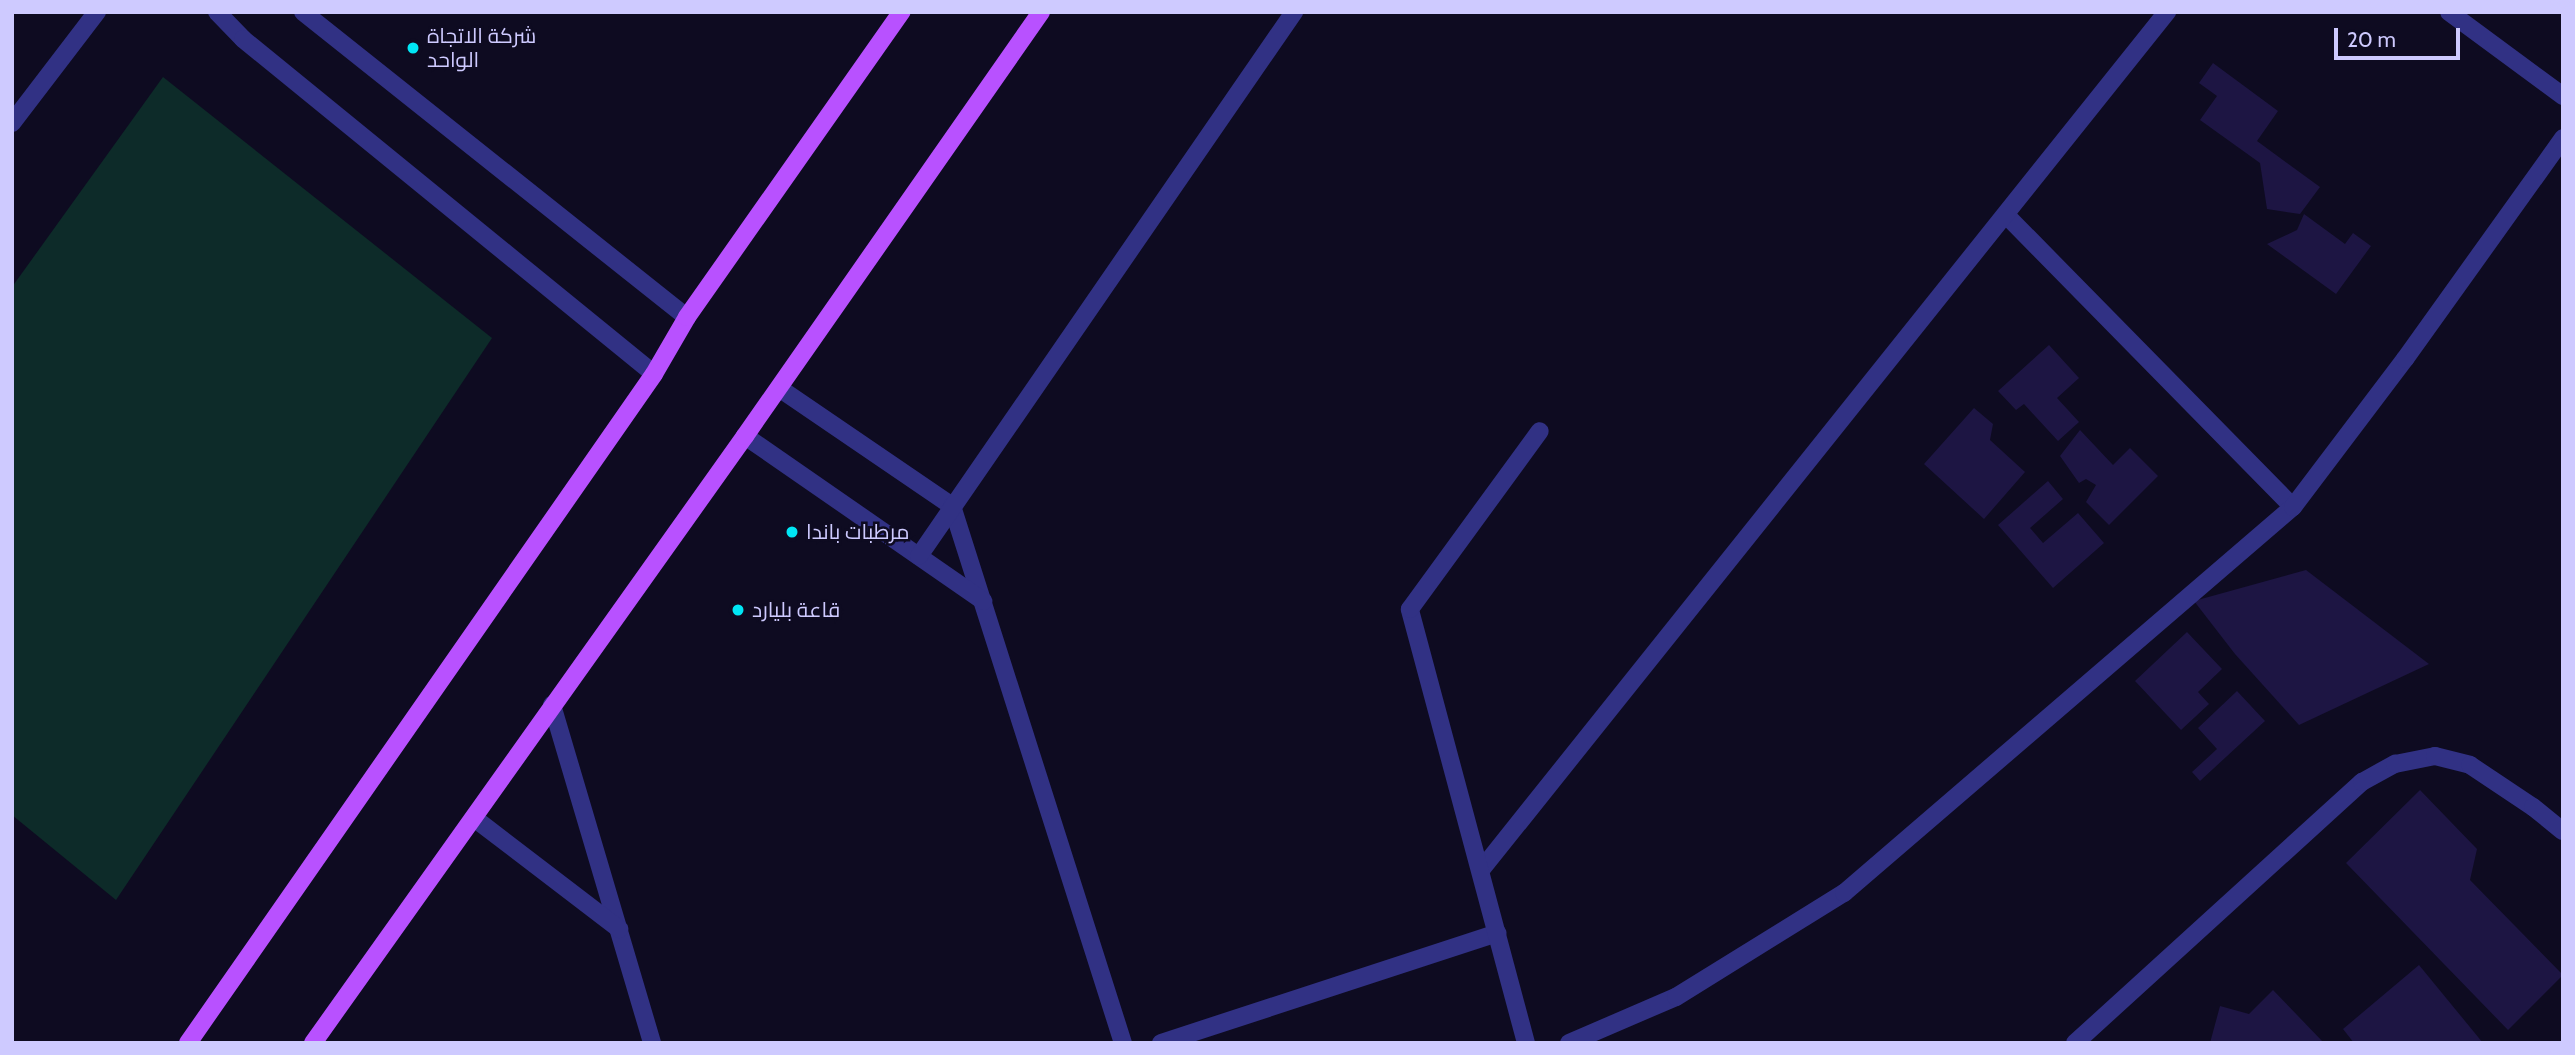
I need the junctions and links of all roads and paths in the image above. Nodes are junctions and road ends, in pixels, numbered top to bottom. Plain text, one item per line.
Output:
1 (97, 12) edge
2 (217, 12) edge
3 (303, 12) edge
4 (901, 12) edge
5 (1041, 12) edge
6 (1294, 12) edge
7 (2167, 12) edge
8 (2449, 12) edge
9 (2563, 96) edge
10 (12, 123) edge
11 (2563, 138) edge
12 (2006, 215) junction
13 (687, 317) junction
14 (654, 374) junction
15 (779, 388) junction
16 (1540, 431) dead end
17 (746, 436) junction
18 (952, 506) junction
19 (2293, 508) junction
20 (919, 556) junction
21 (983, 601) junction
22 (552, 705) junction
23 (474, 818) junction
24 (2563, 831) edge
25 (1481, 870) junction
26 (620, 929) junction
27 (1498, 933) junction
28 (188, 1043) edge
29 (313, 1043) edge
30 (652, 1043) edge
31 (1123, 1043) edge
32 (1161, 1043) edge
33 (1526, 1043) edge
34 (1569, 1043) edge
35 (2076, 1043) edge

1 - 10 street
2 - 14 street
3 - 13 street
4 - 13 main road
5 - 15 main road
6 - 18 street
7 - 12 street
8 - 9 street
11 - 19 street
12 - 19 street
12 - 25 street
13 - 14 main road
14 - 28 main road
15 - 17 main road
15 - 18 street
16 - 25 street
17 - 20 street
17 - 22 main road
18 - 20 street
18 - 21 street
19 - 34 street
20 - 21 street
21 - 31 street
22 - 23 main road
22 - 26 street
23 - 26 street
23 - 29 main road
24 - 35 street
25 - 27 street
26 - 30 street
27 - 32 street
27 - 33 street

